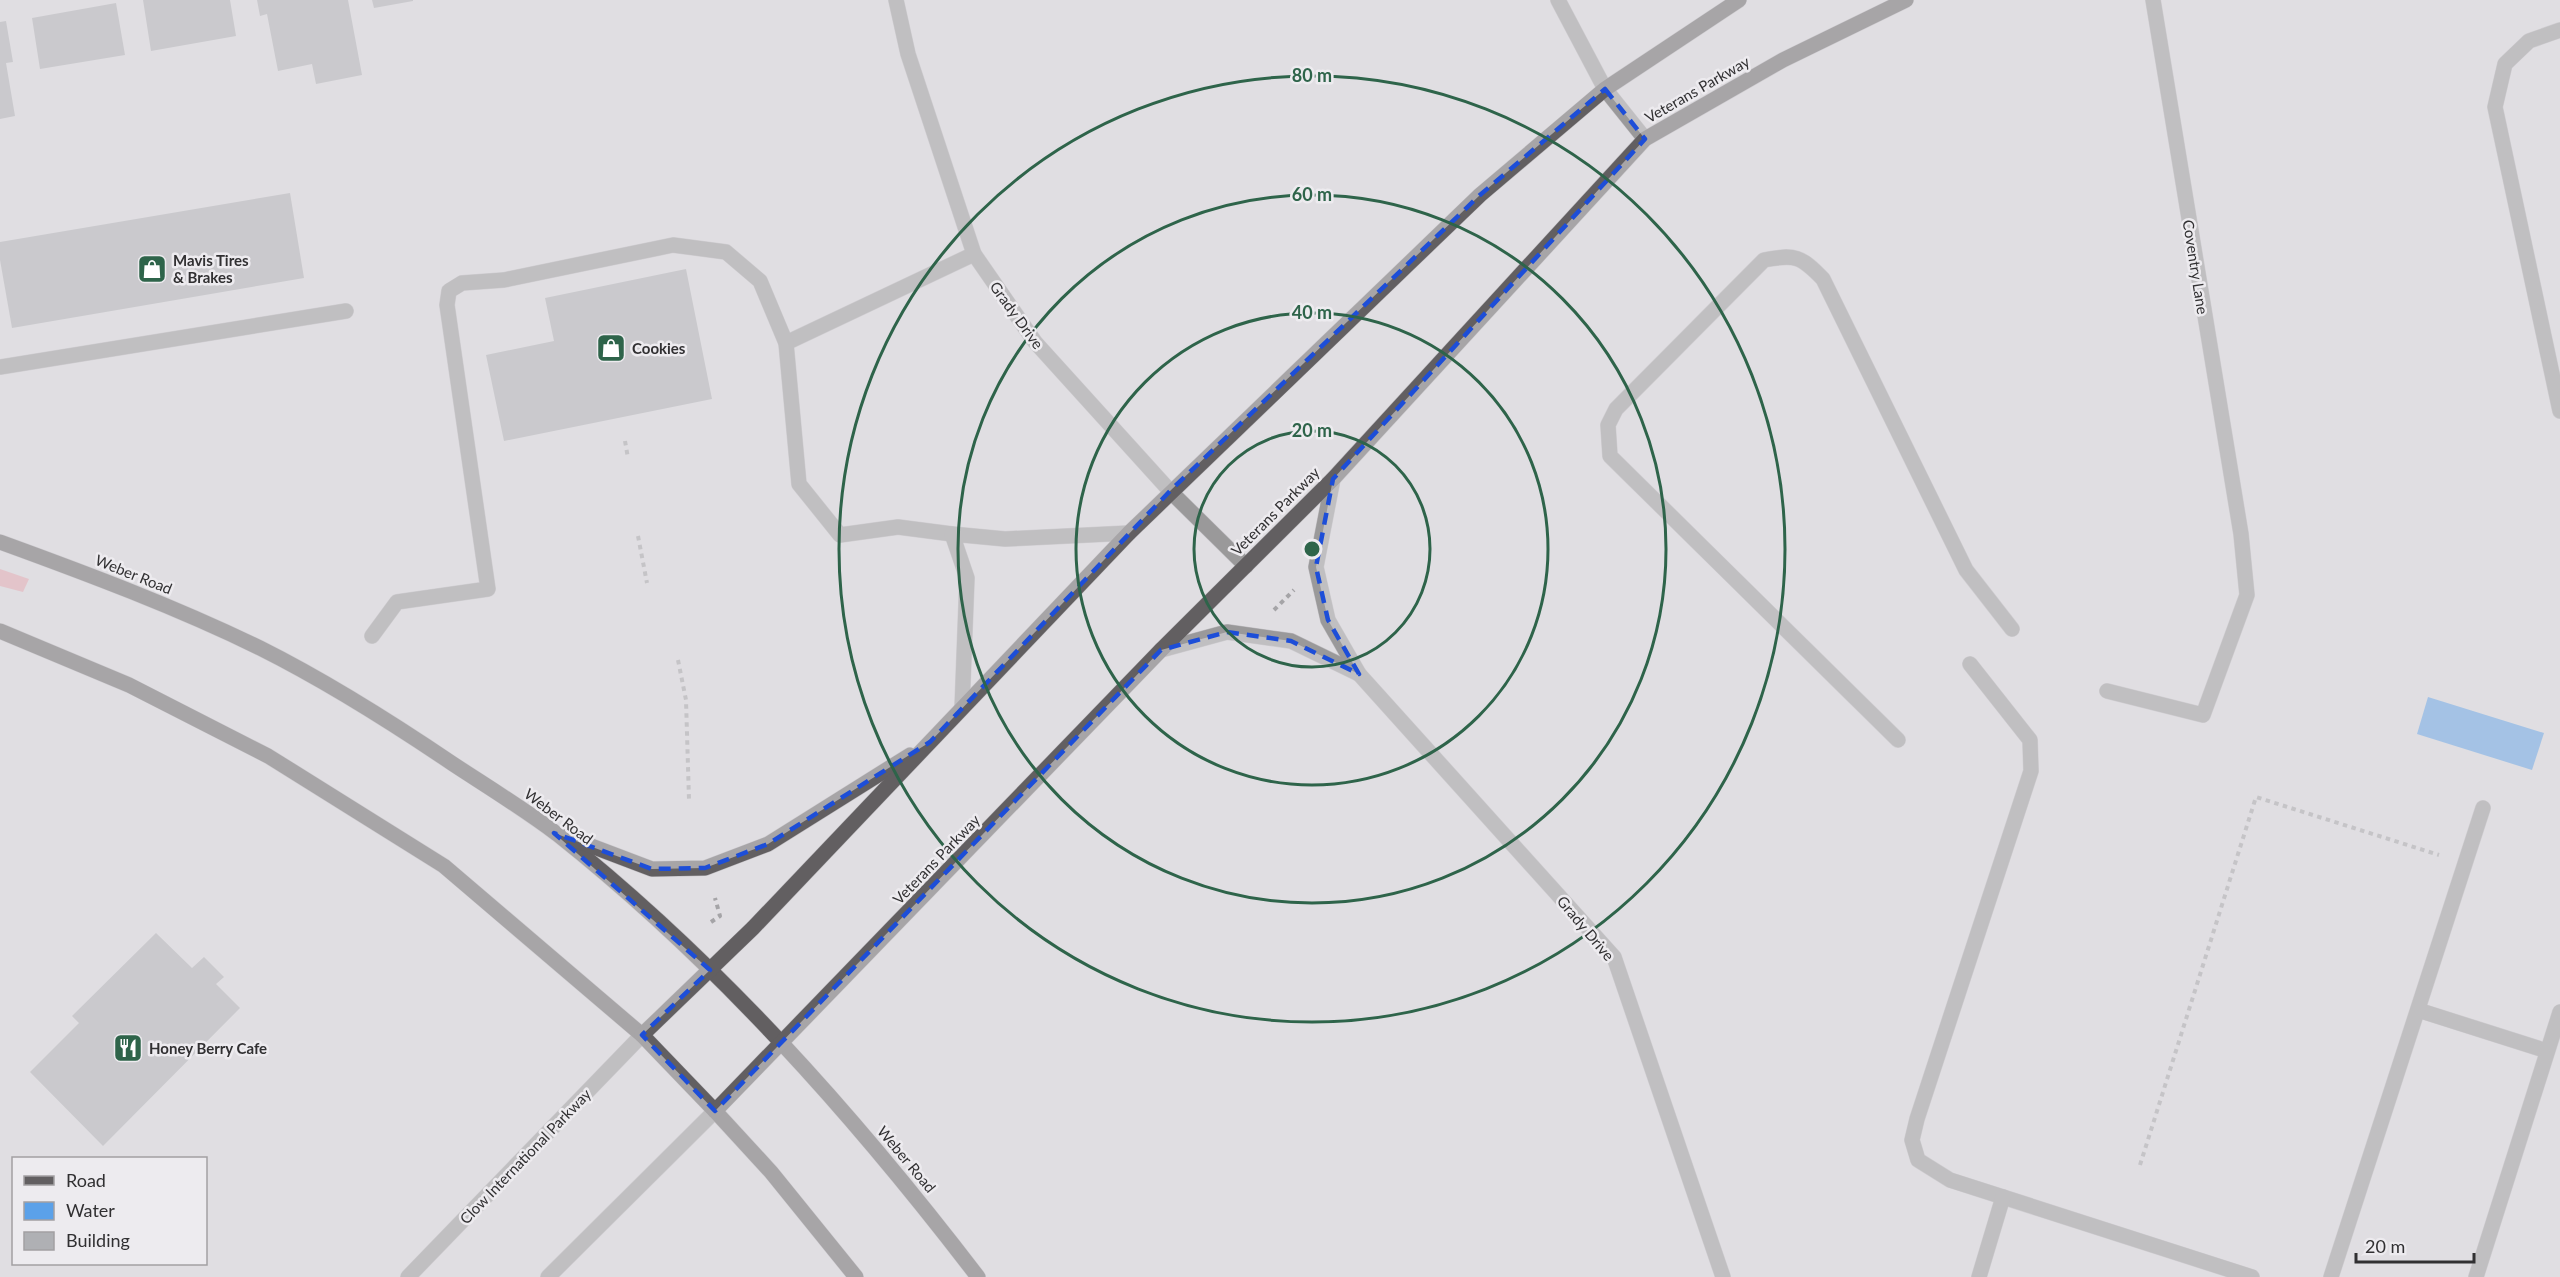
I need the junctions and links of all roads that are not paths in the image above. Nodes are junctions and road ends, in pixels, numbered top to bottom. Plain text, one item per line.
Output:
1 (896, 0) edge
2 (1558, 0) edge
3 (1738, 0) edge
4 (1906, 0) edge
5 (2153, 0) edge
6 (2560, 30) edge
7 (1605, 89) junction
8 (1645, 139) junction
9 (974, 254) junction
10 (346, 312) dead end
11 (786, 343) junction
12 (0, 367) edge
13 (2560, 411) edge
14 (1333, 479) junction
15 (1170, 491) junction
16 (1129, 533) junction
17 (952, 534) junction
18 (0, 542) edge
19 (1246, 566) junction
20 (2012, 629) dead end
21 (2, 632) edge
22 (372, 636) dead end
23 (1161, 650) junction
24 (1970, 664) dead end
25 (1359, 674) junction
26 (2107, 691) dead end
27 (962, 708) junction
28 (1898, 740) dead end
29 (930, 742) junction
30 (2483, 808) dead end
31 (555, 833) junction
32 (710, 970) junction
33 (2418, 1010) junction
34 (2560, 1012) edge
35 (642, 1035) junction
36 (781, 1043) junction
37 (2547, 1051) junction
38 (716, 1111) junction
39 (2003, 1197) junction
40 (408, 1277) edge
41 (548, 1277) edge
42 (856, 1277) edge
43 (978, 1277) edge
44 (1723, 1277) edge
45 (1979, 1277) edge
46 (2252, 1277) edge
47 (2331, 1277) edge
48 (2476, 1277) edge

1 - 9 street, Grady Drive
2 - 7 street
3 - 7 main road
4 - 8 main road, Veterans Parkway
5 - 26 street, Coventry Lane
6 - 13 street
7 - 8 street
7 - 15 main road
8 - 14 main road, Veterans Parkway
9 - 11 street
9 - 15 street, Grady Drive
10 - 12 street
11 - 17 street
11 - 22 street
14 - 19 main road, Veterans Parkway
14 - 25 street, Grady Drive
15 - 16 main road
15 - 19 street, Grady Drive
16 - 17 street
16 - 27 main road
17 - 27 street
18 - 31 main road, Weber Road
19 - 23 main road, Veterans Parkway
20 - 28 street
21 - 35 main road
23 - 25 street, Grady Drive
23 - 36 main road, Veterans Parkway
24 - 39 street
25 - 44 street, Grady Drive
27 - 29 main road
29 - 31 main road
29 - 32 main road
30 - 33 street
31 - 32 main road, Weber Road
32 - 35 main road
32 - 36 main road, Weber Road
33 - 37 street
33 - 47 street
34 - 37 street
35 - 38 main road
35 - 40 street, Clow International Parkway
36 - 38 main road, Veterans Parkway
36 - 43 main road, Weber Road
37 - 48 street
38 - 41 street
38 - 42 main road
39 - 45 street
39 - 46 street

